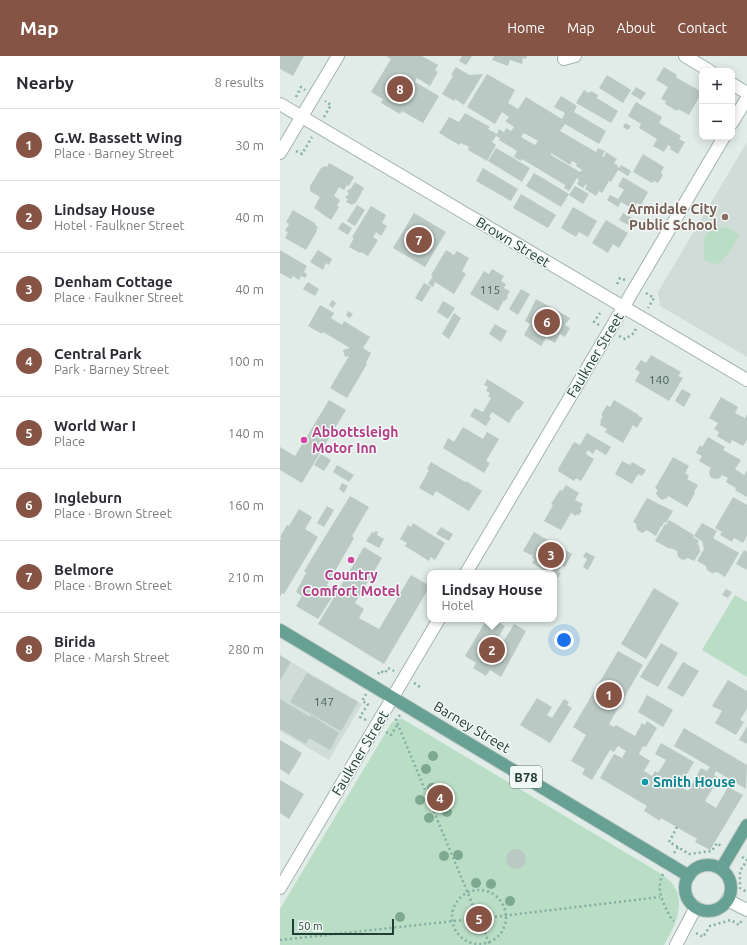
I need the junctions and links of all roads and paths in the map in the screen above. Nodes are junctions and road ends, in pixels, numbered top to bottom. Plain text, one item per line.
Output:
1 (338, 56) edge
2 (685, 56) edge
3 (705, 68) edge
4 (735, 86) edge
5 (747, 93) edge
6 (747, 98) edge
7 (326, 102) dead end
8 (280, 104) edge
9 (326, 114) dead end
10 (302, 116) junction
11 (735, 118) edge
12 (312, 138) dead end
13 (722, 140) edge
14 (296, 151) dead end
15 (280, 153) edge
16 (626, 281) dead end
17 (617, 284) dead end
18 (646, 293) dead end
19 (623, 308) junction
20 (647, 309) dead end
21 (600, 313) dead end
22 (601, 326) dead end
23 (636, 328) dead end
24 (620, 336) dead end
25 (747, 380) edge
26 (468, 570) edge
27 (437, 622) edge
28 (280, 630) edge
29 (396, 672) dead end
30 (378, 674) dead end
31 (414, 683) dead end
32 (420, 687) dead end
33 (365, 697) dead end
34 (393, 697) junction
35 (365, 719) dead end
36 (386, 732) dead end
37 (677, 828) dead end
38 (746, 831) edge
39 (722, 846) dead end
40 (678, 848) junction
41 (674, 853) dead end
42 (744, 858) dead end
43 (721, 869) junction
44 (663, 874) dead end
45 (689, 876) junction
46 (280, 888) edge
47 (468, 892) junction
48 (747, 892) edge
49 (660, 898) junction
50 (727, 900) junction
51 (696, 907) junction
52 (476, 913) junction
53 (506, 914) junction
54 (744, 916) edge
55 (485, 918) junction
56 (473, 919) junction
57 (452, 922) junction
58 (675, 922) dead end
59 (481, 924) junction
60 (697, 934) dead end
61 (280, 940) edge
62 (490, 944) edge
63 (676, 945) edge

1 - 10 street
2 - 3 street
4 - 5 street
6 - 11 street
7 - 9 path
8 - 10 street, Brown Street
10 - 15 street
10 - 19 street, Brown Street
12 - 14 path
13 - 19 street, Faulkner Street
16 - 17 path
18 - 20 path
19 - 25 street, Brown Street
19 - 26 street, Faulkner Street
21 - 22 path
23 - 24 path
27 - 34 street, Faulkner Street
28 - 34 main road, Barney Street / B78
29 - 30 path
31 - 32 path
33 - 35 path
34 - 45 main road, Barney Street / B78
34 - 46 street, Faulkner Street
36 - 47 path
37 - 40 path
38 - 43 main road
39 - 40 path
40 - 41 path
42 - 48 path
43 - 45 main road
43 - 50 main road
44 - 49 path
45 - 51 main road
47 - 52 path
47 - 53 path
47 - 57 path
49 - 53 path
49 - 58 path
50 - 51 main road
50 - 54 street
51 - 63 street
52 - 55 path
52 - 56 path
53 - 55 path
53 - 62 path
54 - 60 path
55 - 59 path
56 - 57 path
56 - 59 path
57 - 61 path
57 - 62 path
59 - 62 path

